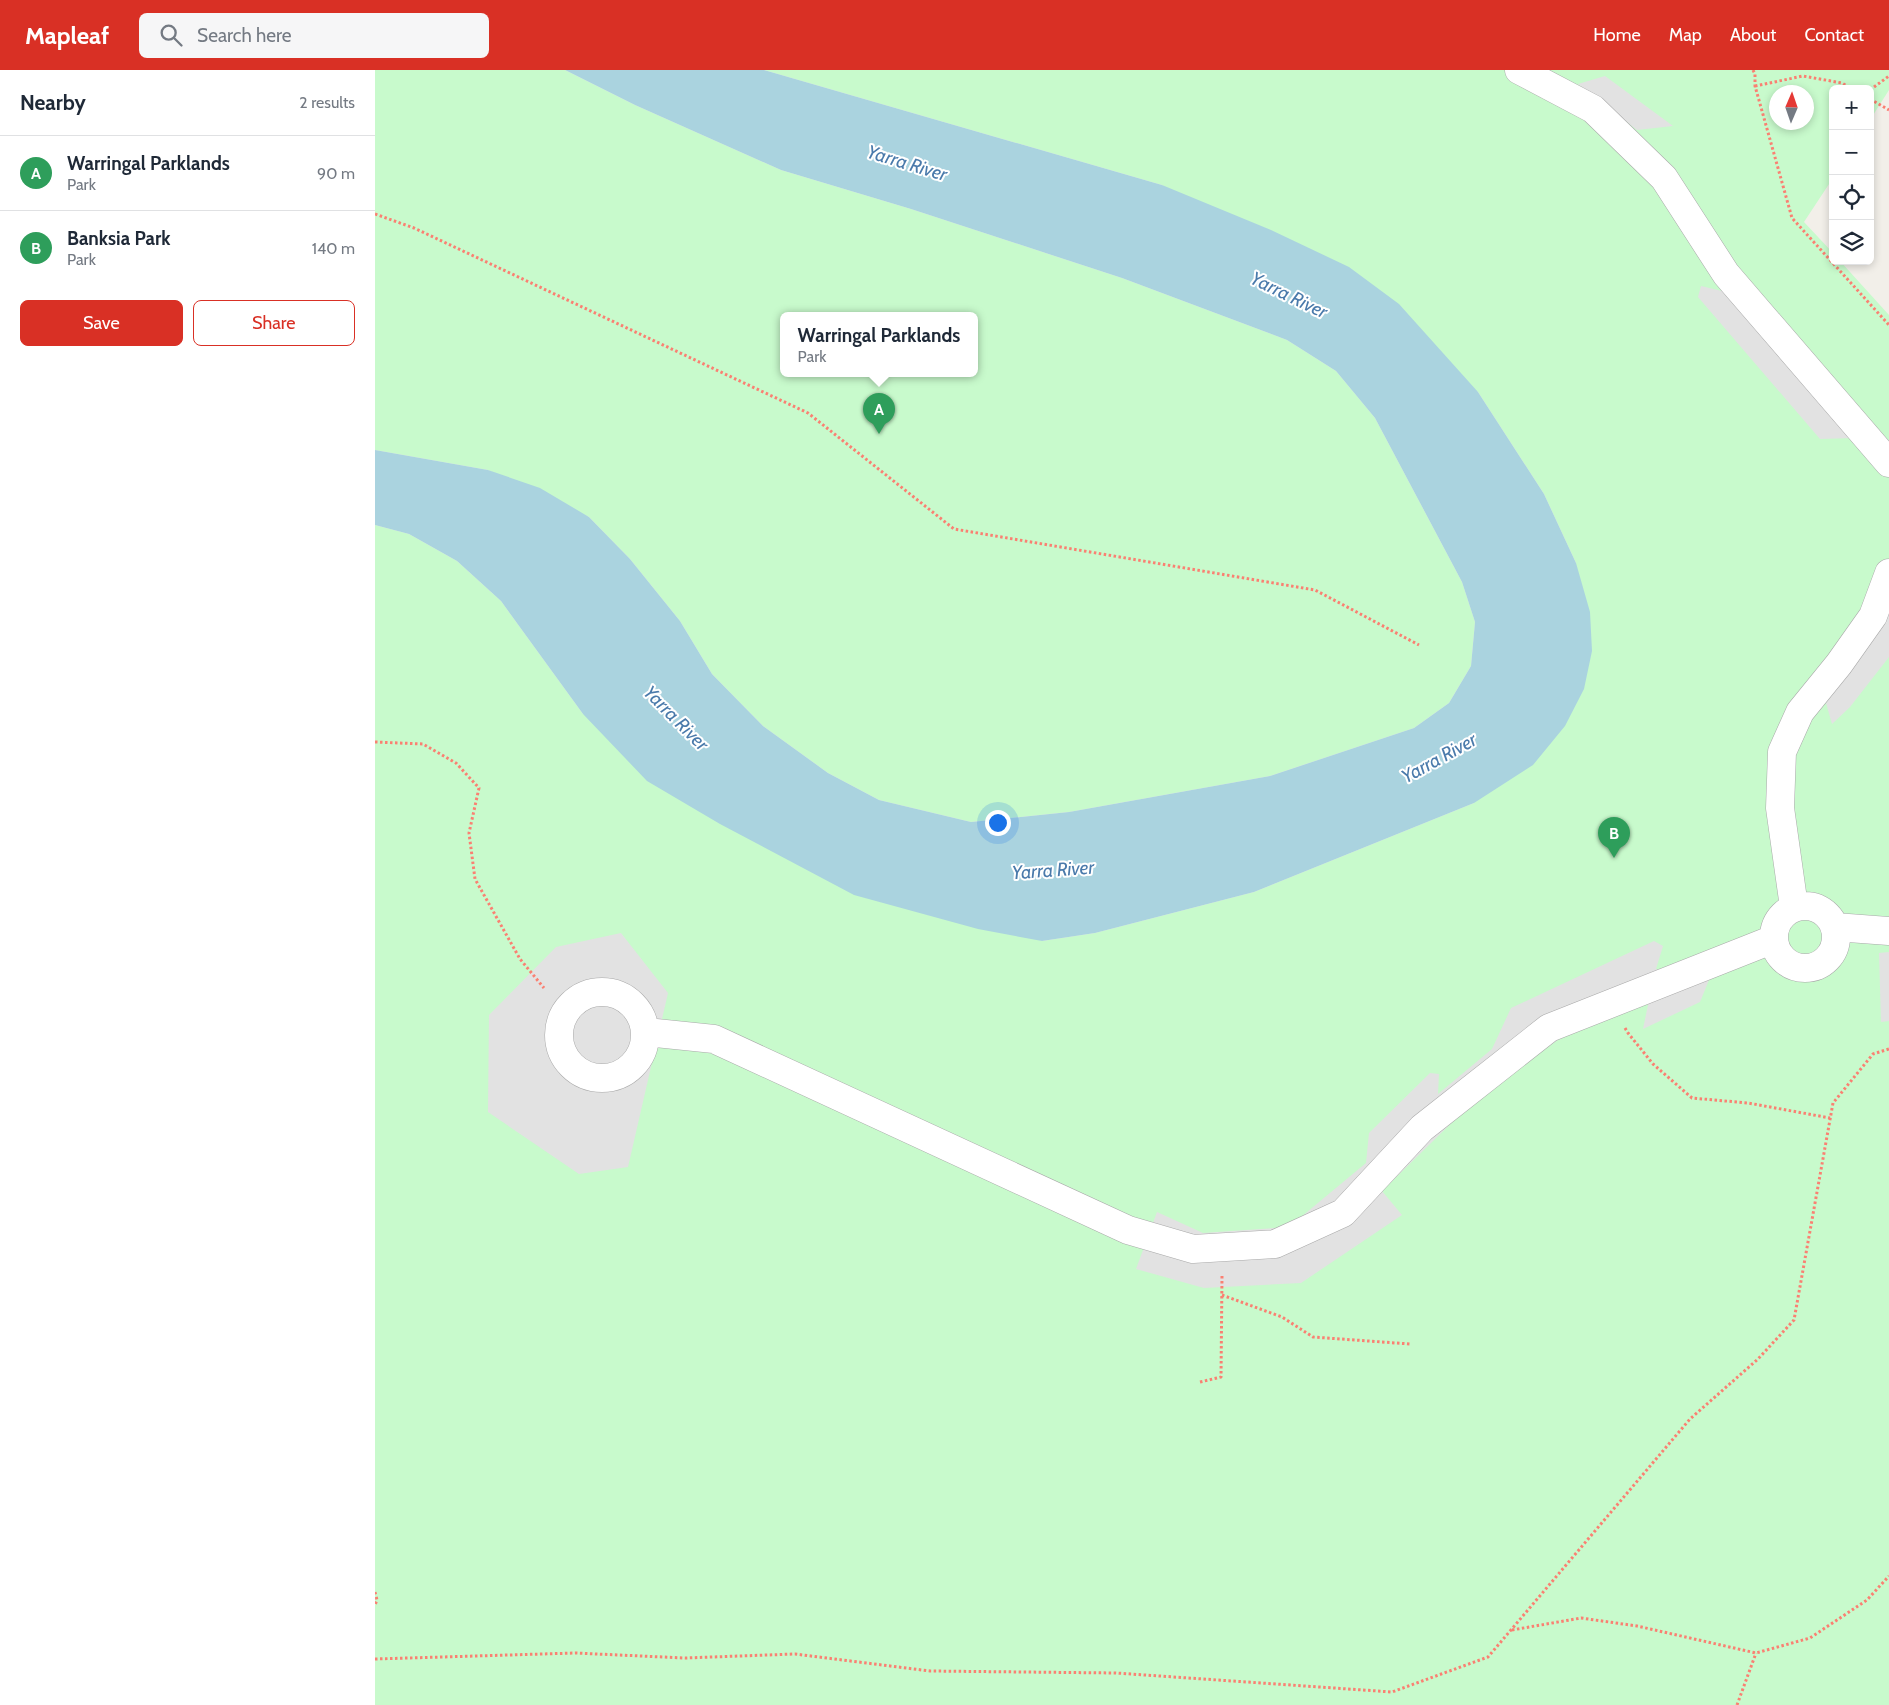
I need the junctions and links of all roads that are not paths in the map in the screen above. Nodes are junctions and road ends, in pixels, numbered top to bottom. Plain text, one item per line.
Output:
1 (1519, 70) edge
2 (1889, 463) edge
3 (1889, 573) edge
4 (1795, 907) junction
5 (1835, 928) junction
6 (1889, 931) edge
7 (1774, 940) junction
8 (646, 1032) dead end

1 - 2 lane
3 - 4 lane
4 - 5 lane
4 - 7 lane
5 - 6 lane
5 - 7 lane
7 - 8 lane

